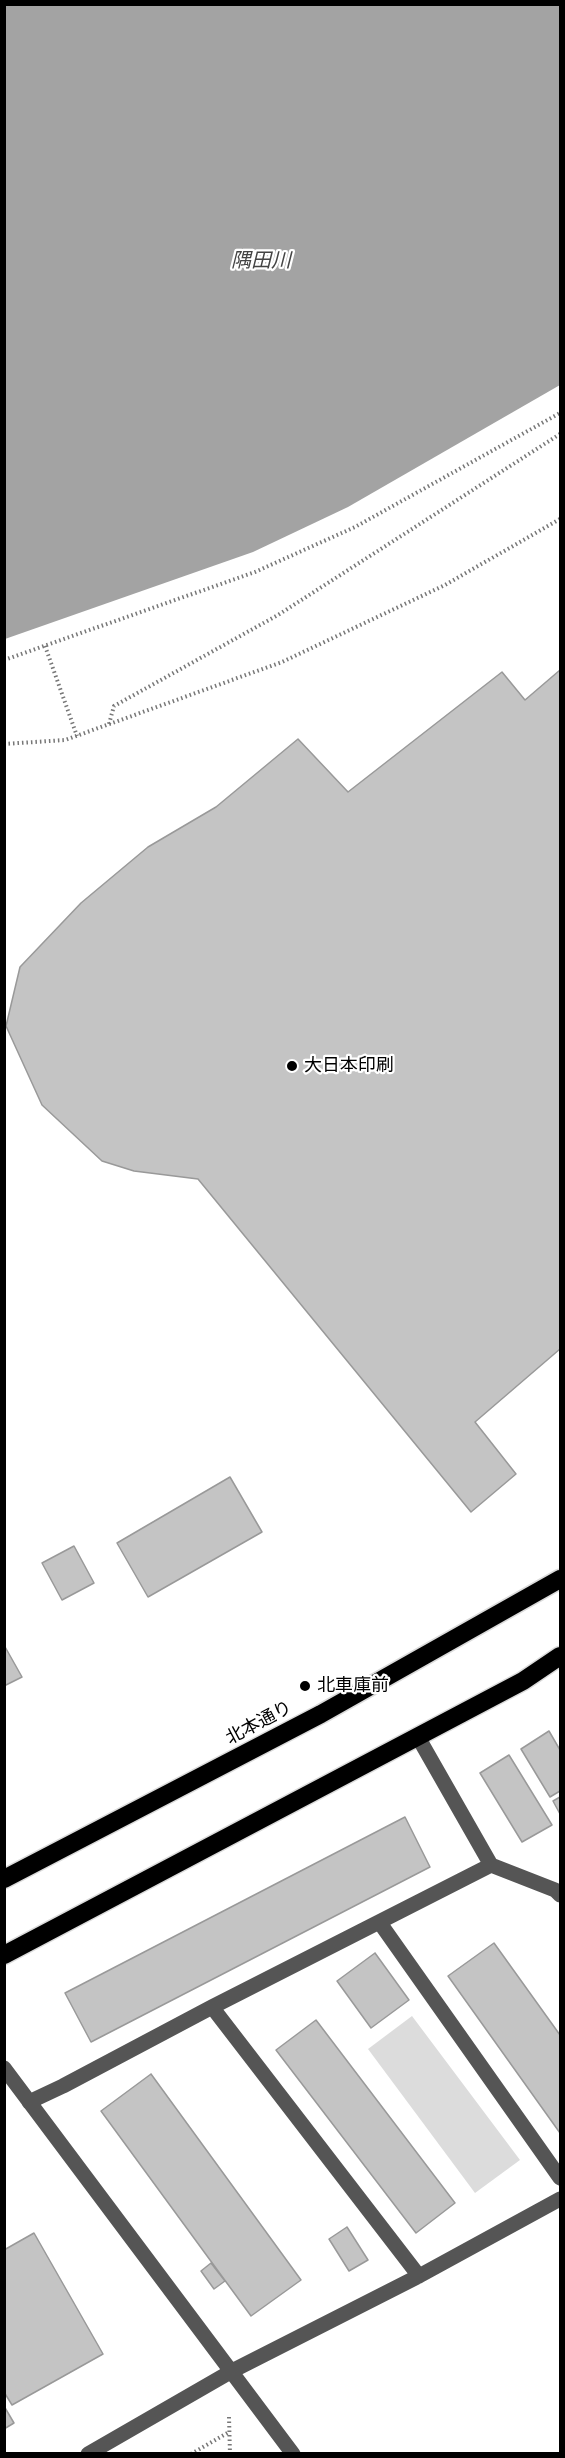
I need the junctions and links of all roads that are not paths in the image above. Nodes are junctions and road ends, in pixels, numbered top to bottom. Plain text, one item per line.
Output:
1 (561, 1579) edge
2 (561, 1656) edge
3 (418, 1737) junction
4 (491, 1865) junction
5 (4, 1879) edge
6 (559, 1888) edge
7 (380, 1923) junction
8 (4, 1955) edge
9 (212, 2007) junction
10 (4, 2068) edge
11 (29, 2102) junction
12 (561, 2178) edge
13 (561, 2199) edge
14 (419, 2276) junction
15 (232, 2371) junction
16 (88, 2454) edge
17 (293, 2454) edge

1 - 5 highway, 北本通り
2 - 3 highway
3 - 4 street
3 - 8 highway
4 - 6 street
4 - 7 street
7 - 9 street
7 - 12 street
9 - 11 street
9 - 14 street
10 - 11 street
11 - 15 street
13 - 14 street
14 - 15 street
15 - 16 street
15 - 17 street

